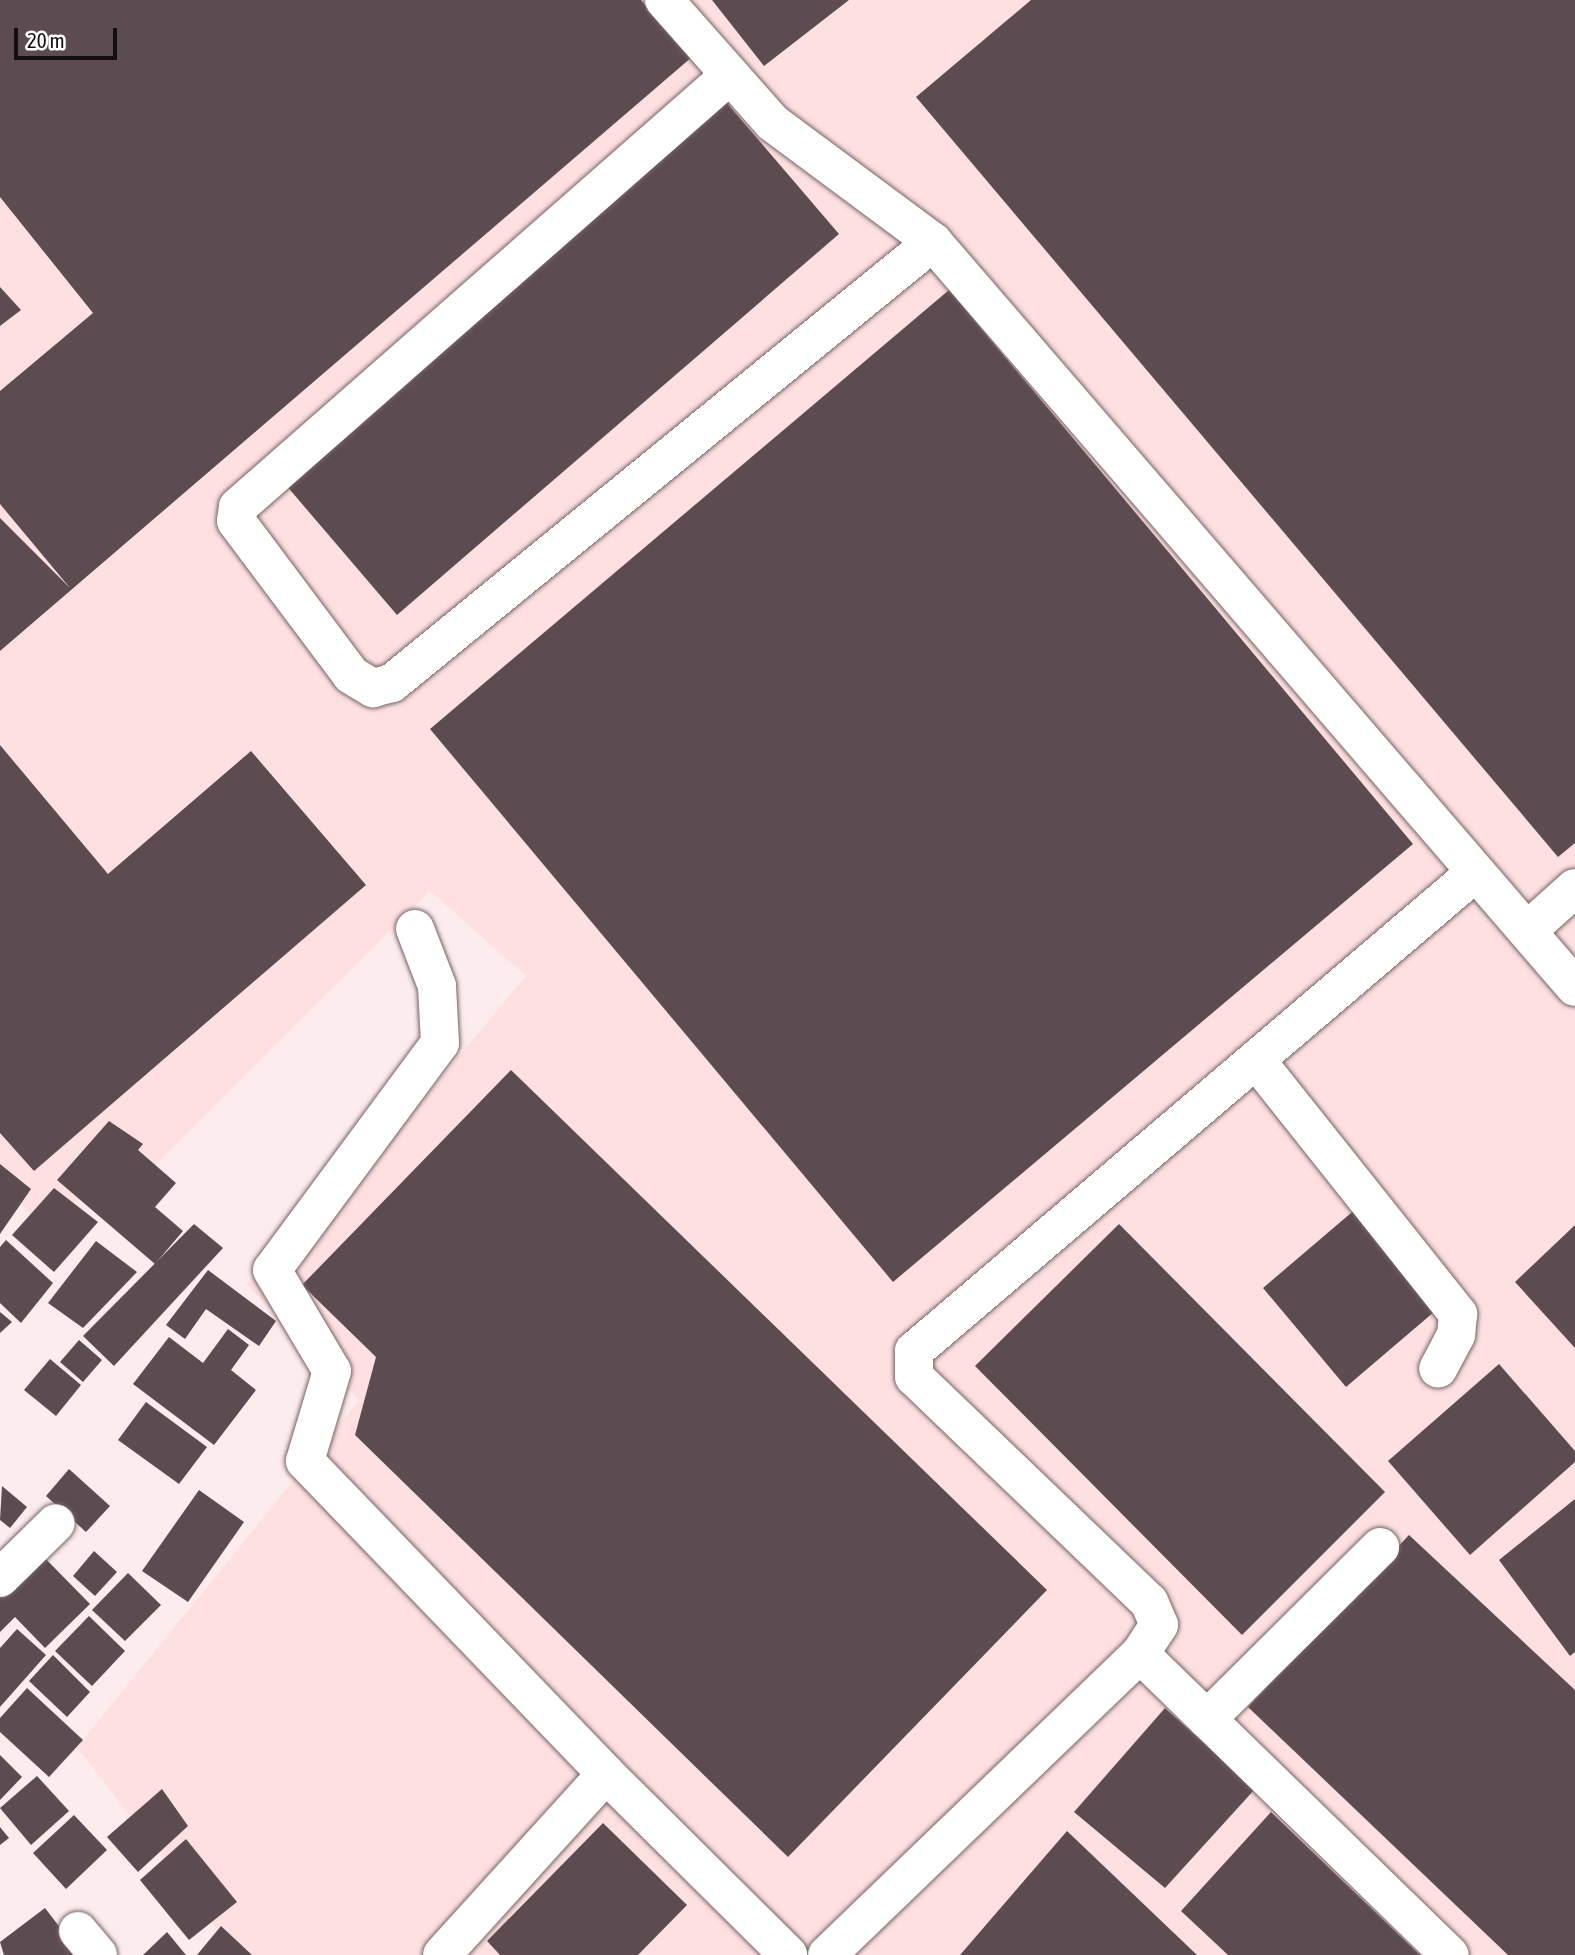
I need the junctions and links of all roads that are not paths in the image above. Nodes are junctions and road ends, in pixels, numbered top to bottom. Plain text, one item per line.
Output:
1 (664, 0) edge
2 (730, 75) junction
3 (933, 242) junction
4 (1476, 872) junction
5 (1575, 888) edge
6 (415, 929) dead end
7 (1527, 931) junction
8 (1575, 987) edge
9 (1256, 1060) junction
10 (1438, 1370) dead end
11 (56, 1523) dead end
12 (1380, 1547) dead end
13 (0, 1578) edge
14 (1140, 1654) junction
15 (1207, 1719) junction
16 (606, 1774) junction
17 (442, 1955) edge
18 (788, 1955) edge
19 (827, 1955) edge
20 (1450, 1955) edge

1 - 2 street
2 - 3 street
2 - 3 street
3 - 4 street
4 - 7 street
4 - 9 street
5 - 7 street
6 - 16 street
7 - 8 street
9 - 10 street
9 - 14 street
11 - 13 street
12 - 15 street
14 - 15 street
14 - 19 street
15 - 20 street
16 - 17 street
16 - 18 street

